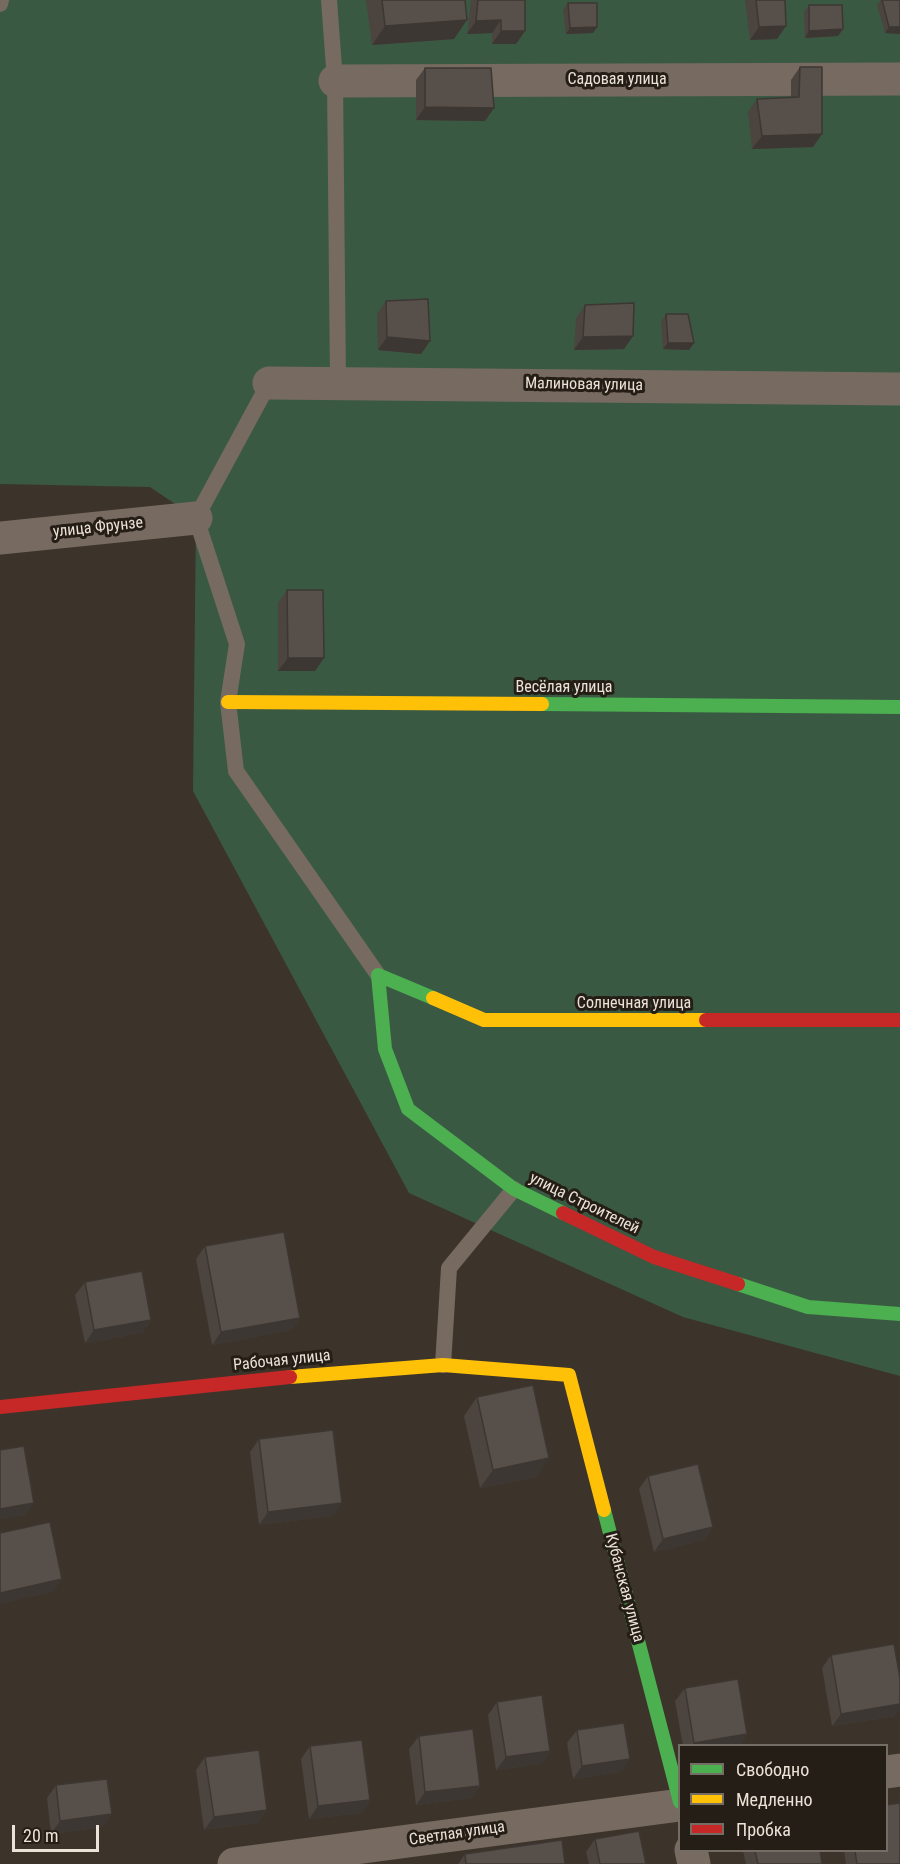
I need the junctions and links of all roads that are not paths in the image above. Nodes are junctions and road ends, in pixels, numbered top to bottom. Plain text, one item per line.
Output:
1 (329, 0) edge
2 (900, 80) edge
3 (335, 81) junction
4 (269, 383) joint
5 (338, 383) junction
6 (900, 389) edge
7 (196, 518) junction
8 (0, 538) edge
9 (228, 702) junction
10 (900, 707) edge
11 (378, 975) junction
12 (900, 1020) edge
13 (514, 1189) junction
14 (900, 1314) edge
15 (442, 1365) junction
16 (569, 1375) joint
17 (0, 1407) edge
18 (678, 1795) edge
19 (678, 1803) edge
20 (234, 1864) edge

1 - 3 lane
2 - 3 street, Садовая улица
3 - 5 lane
4 - 5 street, Малиновая улица
4 - 7 lane
5 - 6 street, Малиновая улица
7 - 8 street, улица Фрунзе
7 - 9 lane
9 - 10 street, Весёлая улица
9 - 11 lane
11 - 12 street, Солнечная улица
11 - 13 street, улица Строителей
13 - 14 street, улица Строителей
13 - 15 lane
15 - 16 street, Рабочая улица
15 - 17 street, Рабочая улица
16 - 18 street, Кубанская улица
19 - 20 street, Светлая улица

